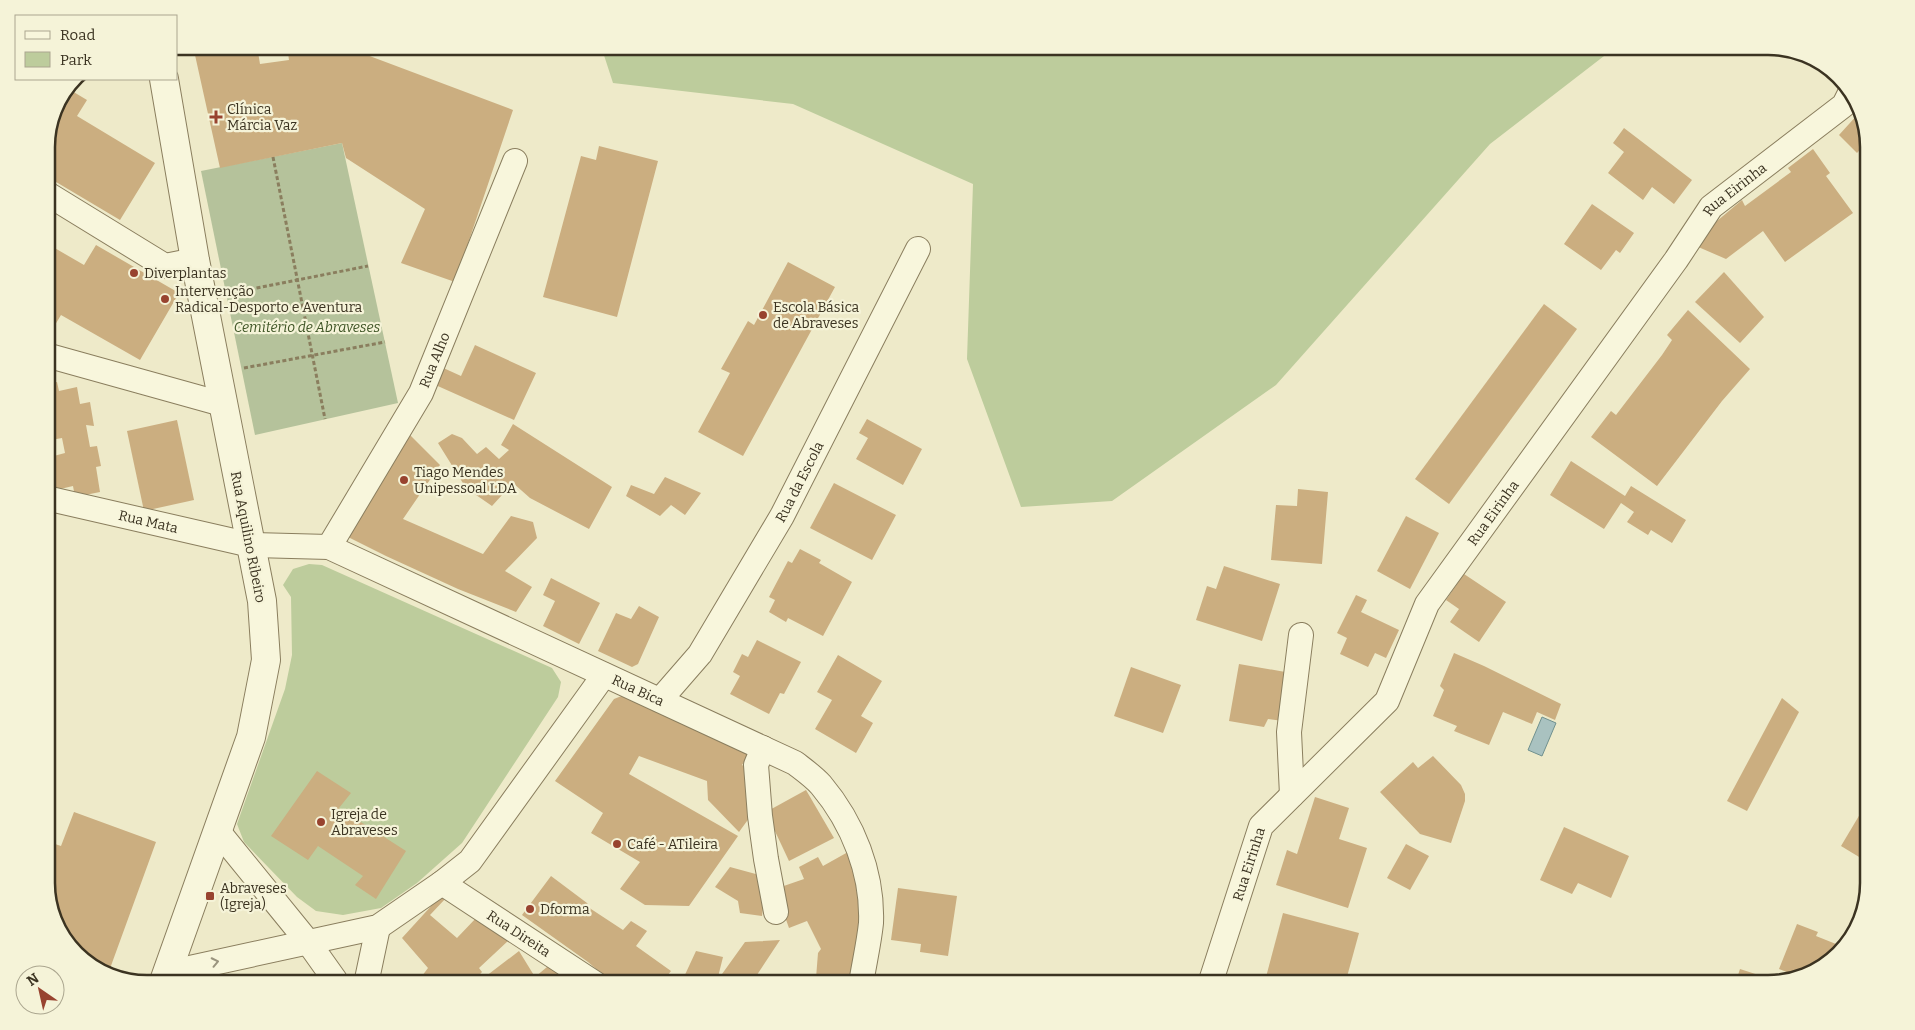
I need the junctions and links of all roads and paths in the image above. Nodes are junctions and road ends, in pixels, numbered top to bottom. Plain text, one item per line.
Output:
1 (164, 80) edge
2 (1847, 100) edge
3 (272, 157) dead end
4 (515, 161) dead end
5 (55, 199) edge
6 (918, 249) dead end
7 (195, 260) junction
8 (368, 266) dead end
9 (297, 280) junction
10 (226, 294) dead end
11 (384, 342) dead end
12 (312, 355) junction
13 (55, 358) edge
14 (241, 369) dead end
15 (222, 404) junction
16 (325, 419) dead end
17 (55, 500) edge
18 (251, 545) junction
19 (328, 547) junction
20 (1301, 635) dead end
21 (604, 675) junction
22 (660, 700) junction
23 (763, 748) junction
24 (1292, 795) junction
25 (217, 830) junction
26 (442, 883) junction
27 (776, 912) dead end
28 (378, 927) junction
29 (308, 942) junction
30 (166, 975) edge
31 (177, 975) edge
32 (330, 975) edge
33 (368, 975) edge
34 (582, 975) edge
35 (862, 975) edge
36 (1214, 975) edge

1 - 7 street, Rua Aquilino Ribeiro
2 - 24 street, Rua Eirinha
3 - 9 path
4 - 19 street, Rua Alho
5 - 7 street
6 - 22 street, Rua da Escola
7 - 15 street, Rua Aquilino Ribeiro
8 - 9 path
9 - 10 path
9 - 12 path
11 - 12 path
12 - 14 path
12 - 16 path
13 - 15 street
15 - 18 street, Rua Aquilino Ribeiro
17 - 18 street, Rua Mata
18 - 19 street, Rua Bica
18 - 25 street, Rua Aquilino Ribeiro
19 - 21 street, Rua Bica
20 - 24 street
21 - 22 street, Rua Bica
21 - 26 street
22 - 23 street, Rua Bica
23 - 27 street
23 - 35 street, Rua Bica
24 - 36 street, Rua Eirinha
25 - 29 street
25 - 30 street, Rua Aquilino Ribeiro
26 - 28 street
26 - 34 street, Rua Direita
28 - 29 street
28 - 33 street
31 -> 29 street
29 - 32 street

